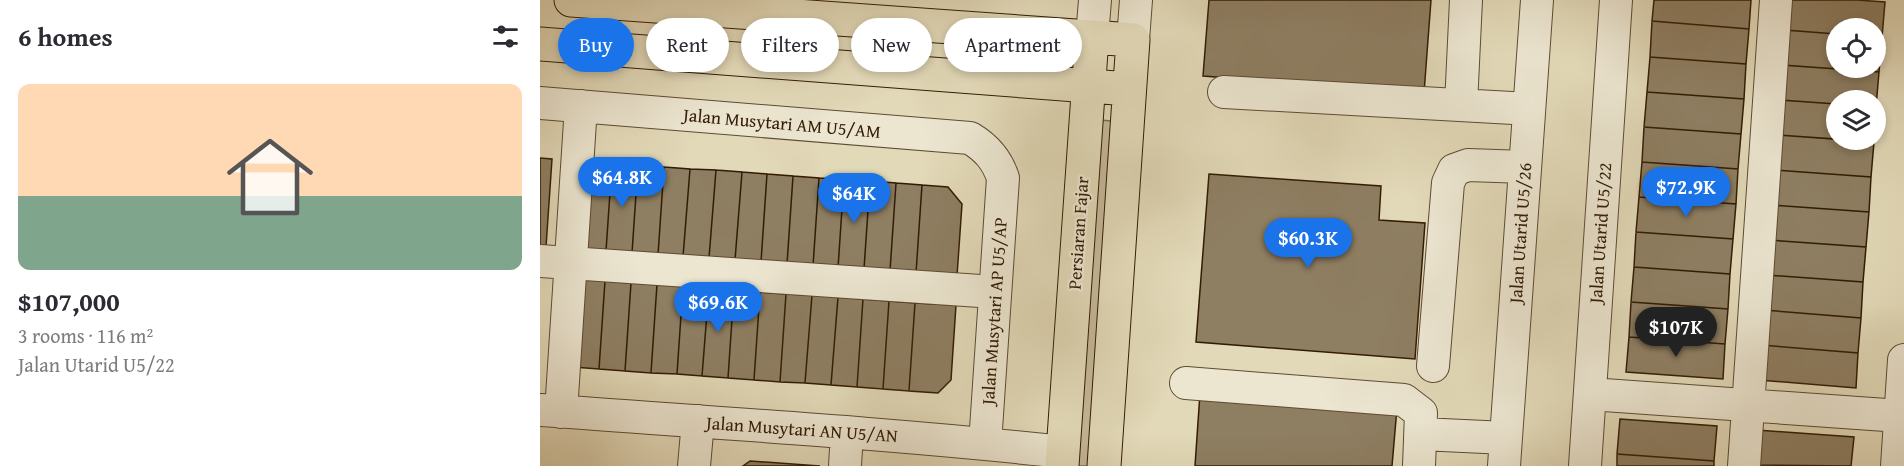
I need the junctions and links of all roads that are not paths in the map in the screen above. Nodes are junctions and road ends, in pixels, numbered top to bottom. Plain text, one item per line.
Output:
1 (571, 0) edge
2 (1095, 0) edge
3 (1136, 0) edge
4 (1466, 0) edge
5 (1537, 0) edge
6 (1616, 0) edge
7 (1776, 0) edge
8 (1092, 37) junction
9 (1133, 40) junction
10 (540, 44) edge
11 (1089, 86) junction
12 (1129, 89) junction
13 (1224, 92) dead end
14 (540, 103) edge
15 (1461, 105) junction
16 (581, 106) junction
17 (1529, 109) junction
18 (1525, 167) junction
19 (1003, 178) joint
20 (540, 261) edge
21 (571, 263) junction
22 (995, 292) junction
23 (1904, 360) edge
24 (1432, 366) dead end
25 (1185, 383) dead end
26 (1590, 394) junction
27 (1748, 405) junction
28 (550, 411) edge
29 (1900, 416) junction
30 (698, 421) junction
31 (847, 432) junction
32 (1421, 434) junction
33 (992, 451) edge
34 (1505, 452) edge
35 (1062, 459) edge
36 (694, 466) edge
37 (845, 466) edge
38 (1104, 466) edge
39 (1419, 466) edge
40 (1585, 466) edge
41 (1744, 466) edge
42 (1897, 466) edge

1 - 8 main road
2 - 8 street, Persiaran Fajar
3 - 9 street
4 - 15 street
5 - 17 street, Jalan Utarid U5/26
6 - 26 street, Jalan Utarid U5/22
7 - 27 street
8 - 9 main road
8 - 11 main road, Persiaran Fajar
9 - 12 main road
10 - 11 main road
11 - 12 main road
11 - 35 main road, Persiaran Fajar
12 - 38 main road
13 - 15 street
14 - 16 street, Jalan Musytari AM U5/AM
15 - 17 street
16 - 19 street, Jalan Musytari AM U5/AM
16 - 21 street
17 - 18 street, Jalan Utarid U5/26
18 - 24 street
18 - 34 street, Jalan Utarid U5/26
19 - 22 street, Jalan Musytari AP U5/AP
20 - 21 street
21 - 22 street
21 - 28 street
22 - 33 street, Jalan Musytari AP U5/AP
23 - 29 street
25 - 32 street
26 - 27 street
26 - 40 street, Jalan Utarid U5/22
27 - 29 street
27 - 41 street
28 - 30 street, Jalan Musytari AN U5/AN
29 - 42 street
30 - 31 street, Jalan Musytari AN U5/AN
30 - 36 street
31 - 33 street, Jalan Musytari AN U5/AN
31 - 37 street
32 - 34 street
32 - 39 street
33 - 35 street, Jalan Musytari AN U5/AN

